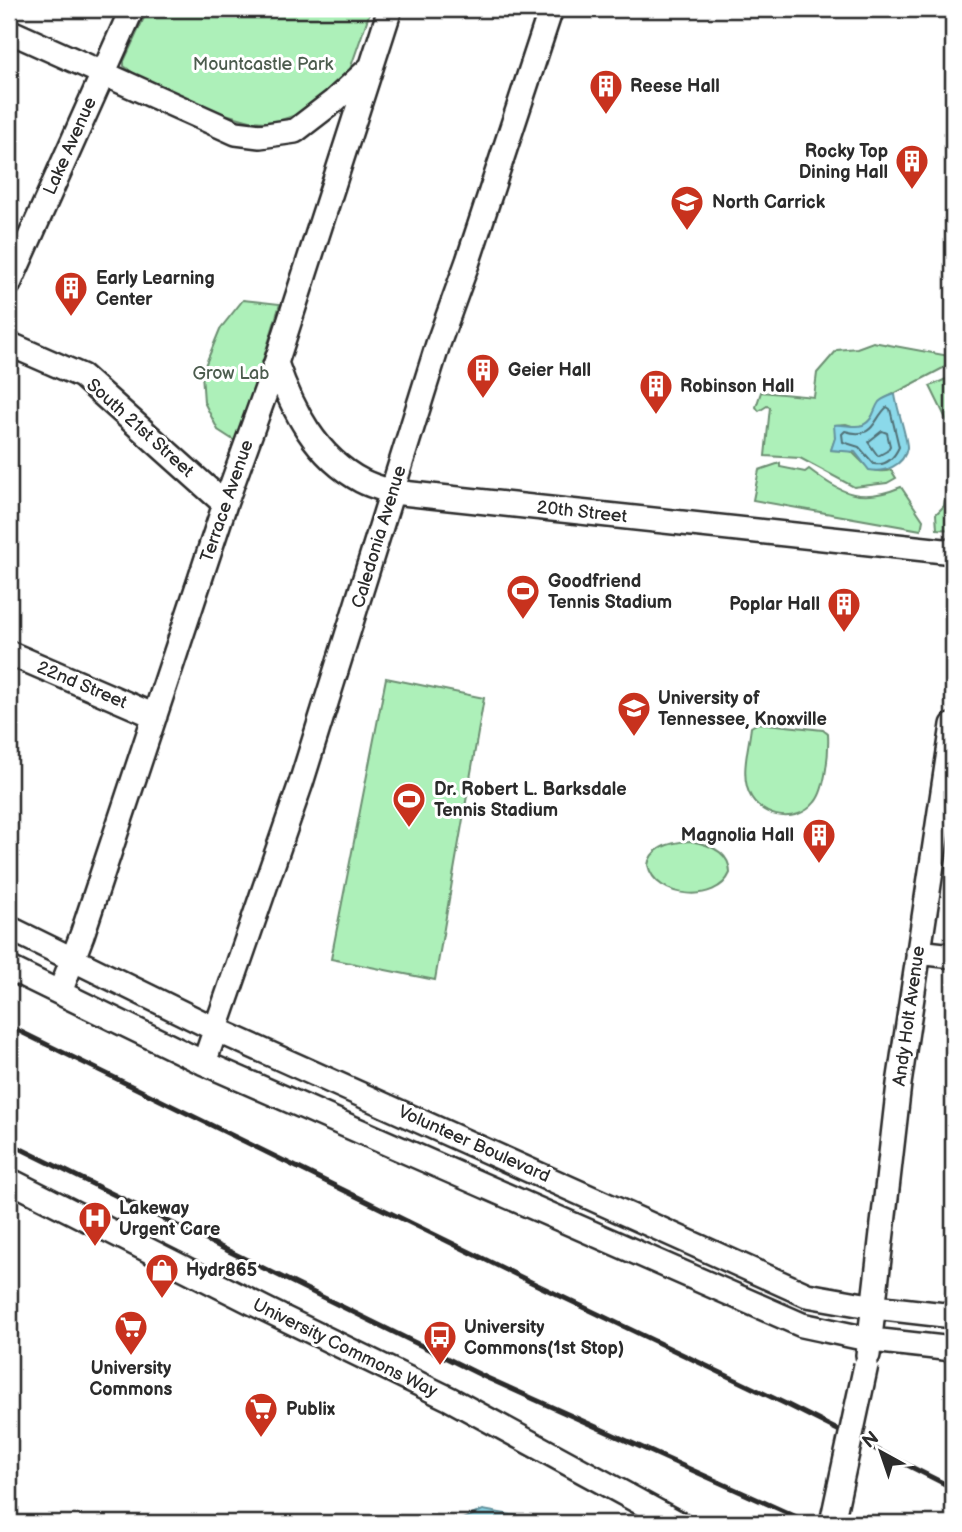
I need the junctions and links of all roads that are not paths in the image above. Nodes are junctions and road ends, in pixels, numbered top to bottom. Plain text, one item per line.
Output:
1 (132, 9) edge
2 (390, 9) edge
3 (551, 9) edge
4 (9, 30) edge
5 (374, 65) junction
6 (101, 74) junction
7 (9, 284) edge
8 (9, 344) edge
9 (276, 363) junction
10 (393, 492) junction
11 (225, 504) junction
12 (953, 552) edge
13 (9, 653) edge
14 (155, 716) junction
15 (953, 725) edge
16 (9, 928) edge
17 (918, 952) junction
18 (953, 956) edge
19 (73, 959) junction
20 (9, 968) edge
21 (60, 992) junction
22 (216, 1030) junction
23 (204, 1063) junction
24 (9, 1180) edge
25 (875, 1307) junction
26 (953, 1316) edge
27 (872, 1340) junction
28 (953, 1349) edge
29 (678, 1523) edge
30 (832, 1523) edge

1 - 6 street, Lake Avenue
2 - 5 street, Terrace Avenue
3 - 10 street, Caledonia Avenue
4 - 6 street
5 - 6 street
5 - 9 street, Terrace Avenue
6 - 7 street, Lake Avenue
8 - 11 street, South 21st Street
9 - 10 street, 20th Street
9 - 11 street, Terrace Avenue
10 - 12 street, 20th Street
10 - 22 street, Caledonia Avenue
11 - 14 street, Terrace Avenue
13 - 14 street, 22nd Street
14 - 19 street, Terrace Avenue
15 - 17 street, Andy Holt Avenue
16 - 19 street, Volunteer Boulevard
17 - 18 street
17 - 25 street, Andy Holt Avenue
19 - 21 street, Terrace Avenue
19 - 22 street, Volunteer Boulevard
20 - 21 street, Volunteer Boulevard
21 - 23 street, Volunteer Boulevard
22 - 23 street, Caledonia Avenue
22 - 25 street, Volunteer Boulevard
23 - 27 street, Volunteer Boulevard
24 - 29 street, University Commons Way
25 - 26 street, Volunteer Boulevard
25 - 27 street, Andy Holt Avenue
27 - 28 street, Volunteer Boulevard
27 - 30 street, Andy Holt Avenue, bridge

